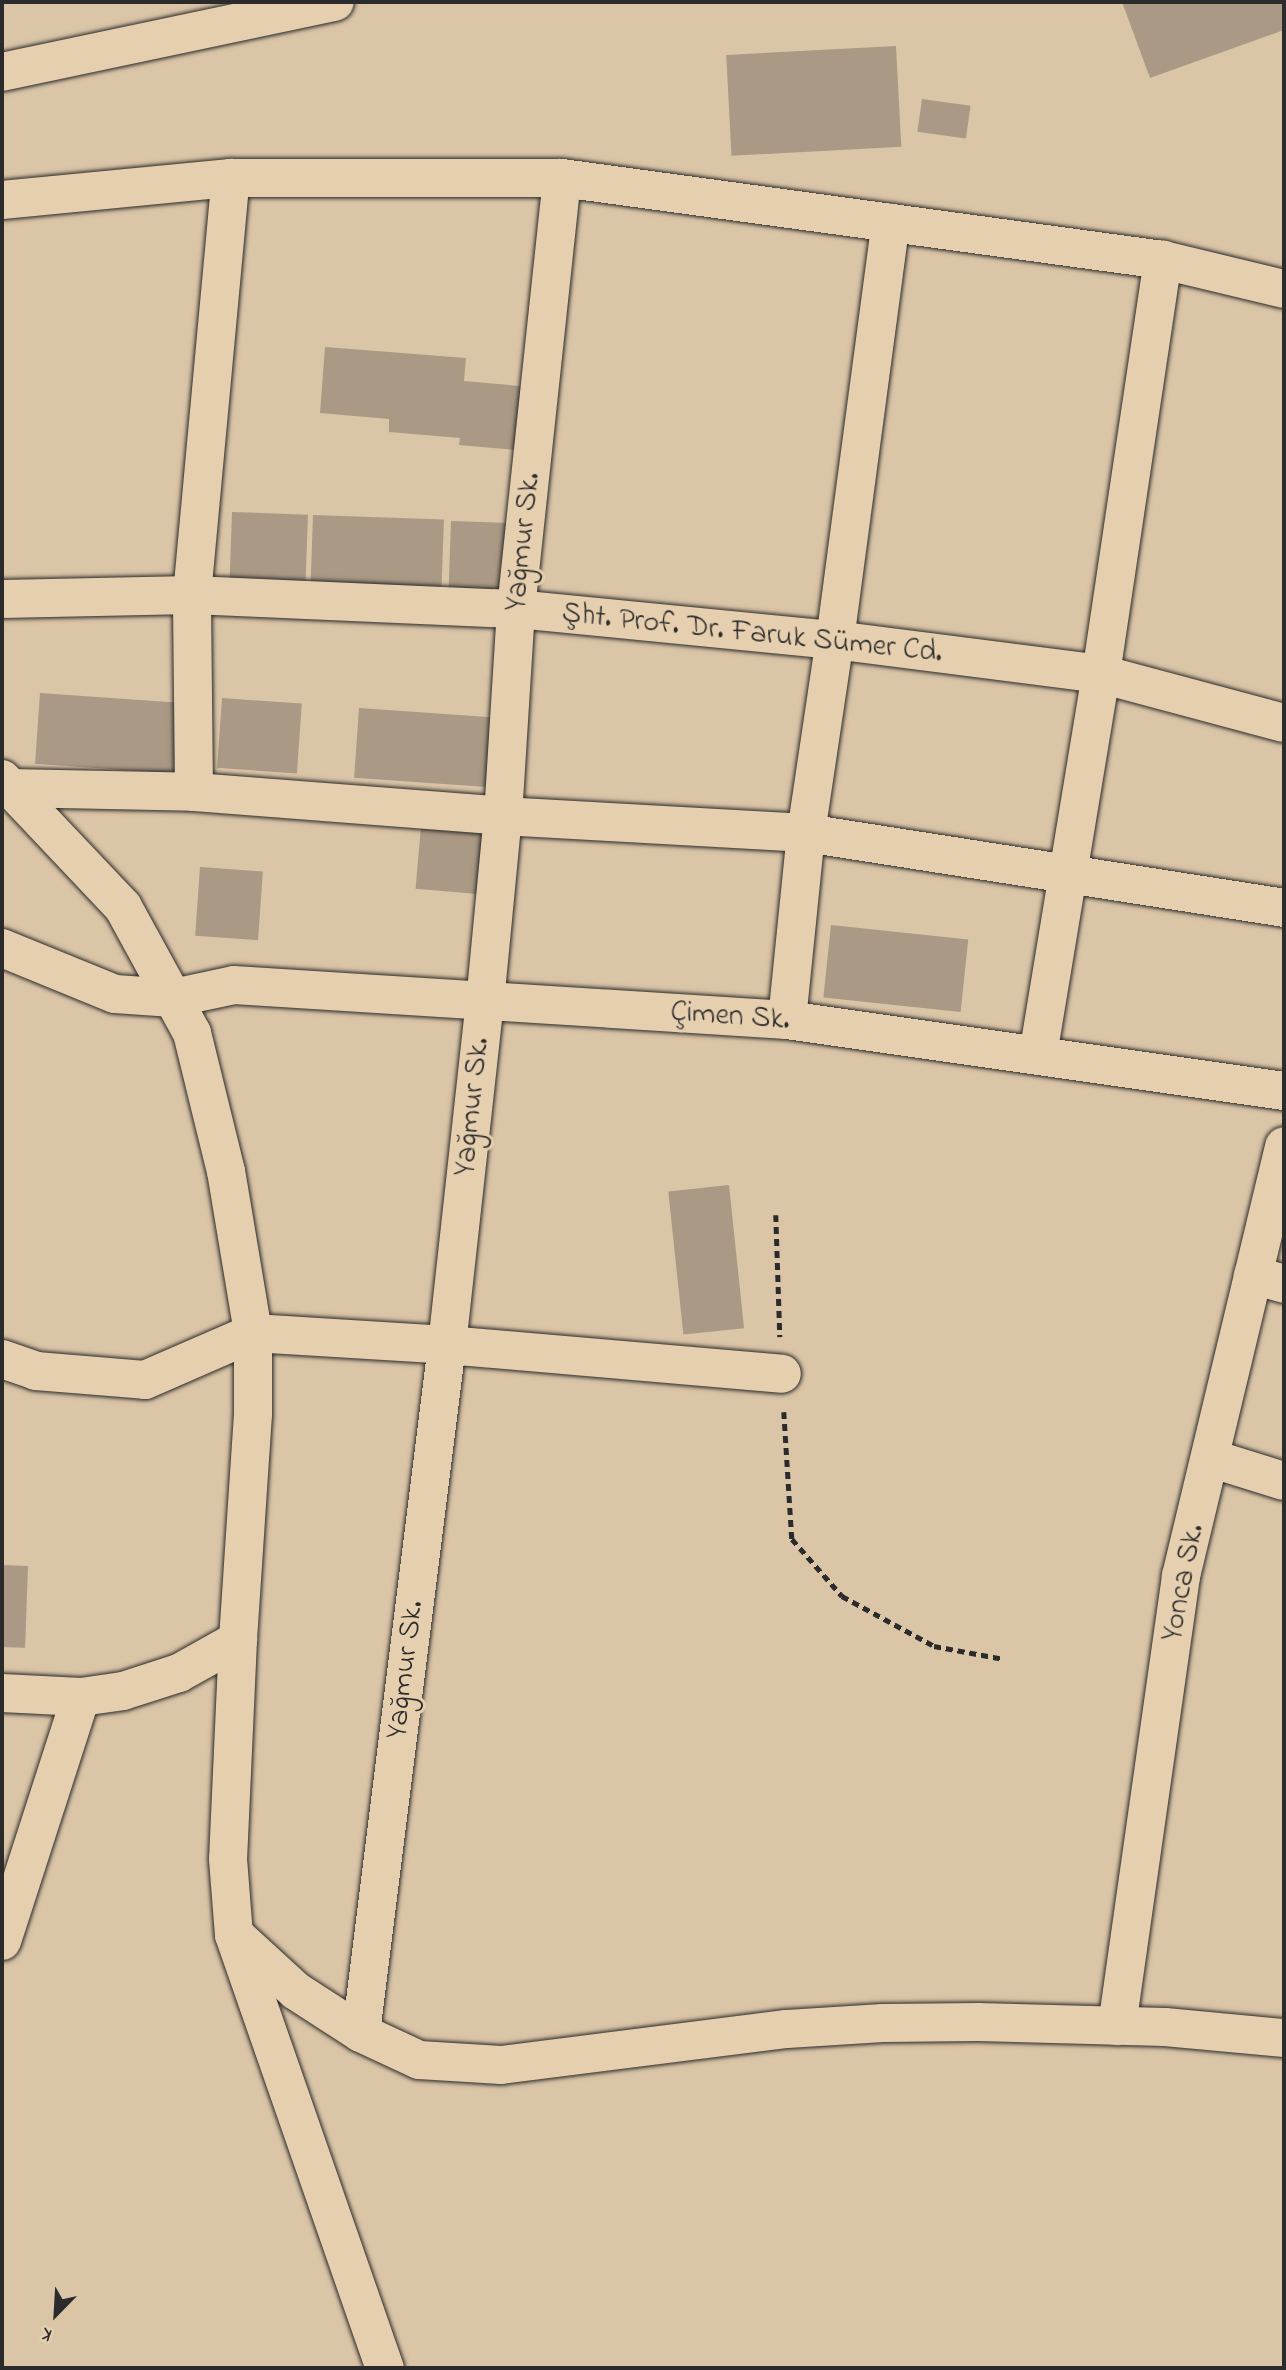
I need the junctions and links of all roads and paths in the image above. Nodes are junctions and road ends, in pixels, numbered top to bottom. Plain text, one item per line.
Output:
1 (335, 2) edge
2 (2, 72) edge
3 (231, 178) junction
4 (562, 178) junction
5 (2, 200) edge
6 (891, 223) junction
7 (1163, 260) junction
8 (1284, 289) edge
9 (192, 594) junction
10 (2, 599) edge
11 (516, 609) junction
12 (835, 640) junction
13 (1101, 674) junction
14 (1284, 723) edge
15 (6, 783) edge
16 (194, 792) junction
17 (503, 816) junction
18 (806, 833) junction
19 (1067, 872) junction
20 (1284, 908) edge
21 (2, 948) edge
22 (173, 998) junction
23 (485, 1002) junction
24 (787, 1020) junction
25 (1038, 1055) junction
26 (1284, 1091) edge
27 (1284, 1146) edge
28 (776, 1215) dead end
29 (1269, 1280) edge
30 (253, 1333) junction
31 (447, 1345) junction
32 (2, 1359) edge
33 (782, 1374) junction
34 (1210, 1458) junction
35 (1284, 1481) edge
36 (238, 1640) junction
37 (1004, 1659) dead end
38 (2, 1693) edge
39 (81, 1697) junction
40 (234, 1935) junction
41 (2, 1941) edge
42 (1117, 2025) junction
43 (361, 2033) junction
44 (1284, 2038) edge
45 (385, 2368) edge

1 - 2 main road
3 - 4 main road
3 - 5 main road
3 - 9 main road
4 - 6 main road
4 - 11 main road, Yağmur Sk.
6 - 7 main road
6 - 12 main road
7 - 8 main road
7 - 13 main road
9 - 10 main road, Şht. Prof. Dr. Faruk Sümer Cd.
9 - 11 main road, Şht. Prof. Dr. Faruk Sümer Cd.
9 - 16 main road
11 - 12 main road, Şht. Prof. Dr. Faruk Sümer Cd.
11 - 17 main road, Yağmur Sk.
12 - 13 main road, Şht. Prof. Dr. Faruk Sümer Cd.
12 - 18 main road
13 - 14 main road, Şht. Prof. Dr. Faruk Sümer Cd.
13 - 19 main road
15 - 16 main road
15 - 22 main road
16 - 17 main road
17 - 18 main road
17 - 23 main road, Yağmur Sk.
18 - 19 main road
18 - 24 main road
19 - 20 main road
19 - 25 main road
21 - 22 main road, Çimen Sk.
22 - 23 main road, Çimen Sk.
22 - 30 main road
23 - 24 main road, Çimen Sk.
23 - 31 main road, Yağmur Sk.
24 - 25 main road, Çimen Sk.
25 - 26 main road, Çimen Sk.
27 - 29 main road, Yonca Sk.
28 - 33 path
29 - 34 main road, Yonca Sk.
30 - 31 main road
30 - 32 main road
30 - 36 main road
31 - 33 main road
31 - 43 main road, Yağmur Sk.
33 - 37 path
34 - 35 main road
34 - 42 main road, Yonca Sk.
36 - 39 main road
36 - 40 main road
38 - 39 main road
39 - 41 main road
40 - 43 main road
40 - 45 main road
42 - 43 main road
42 - 44 main road

